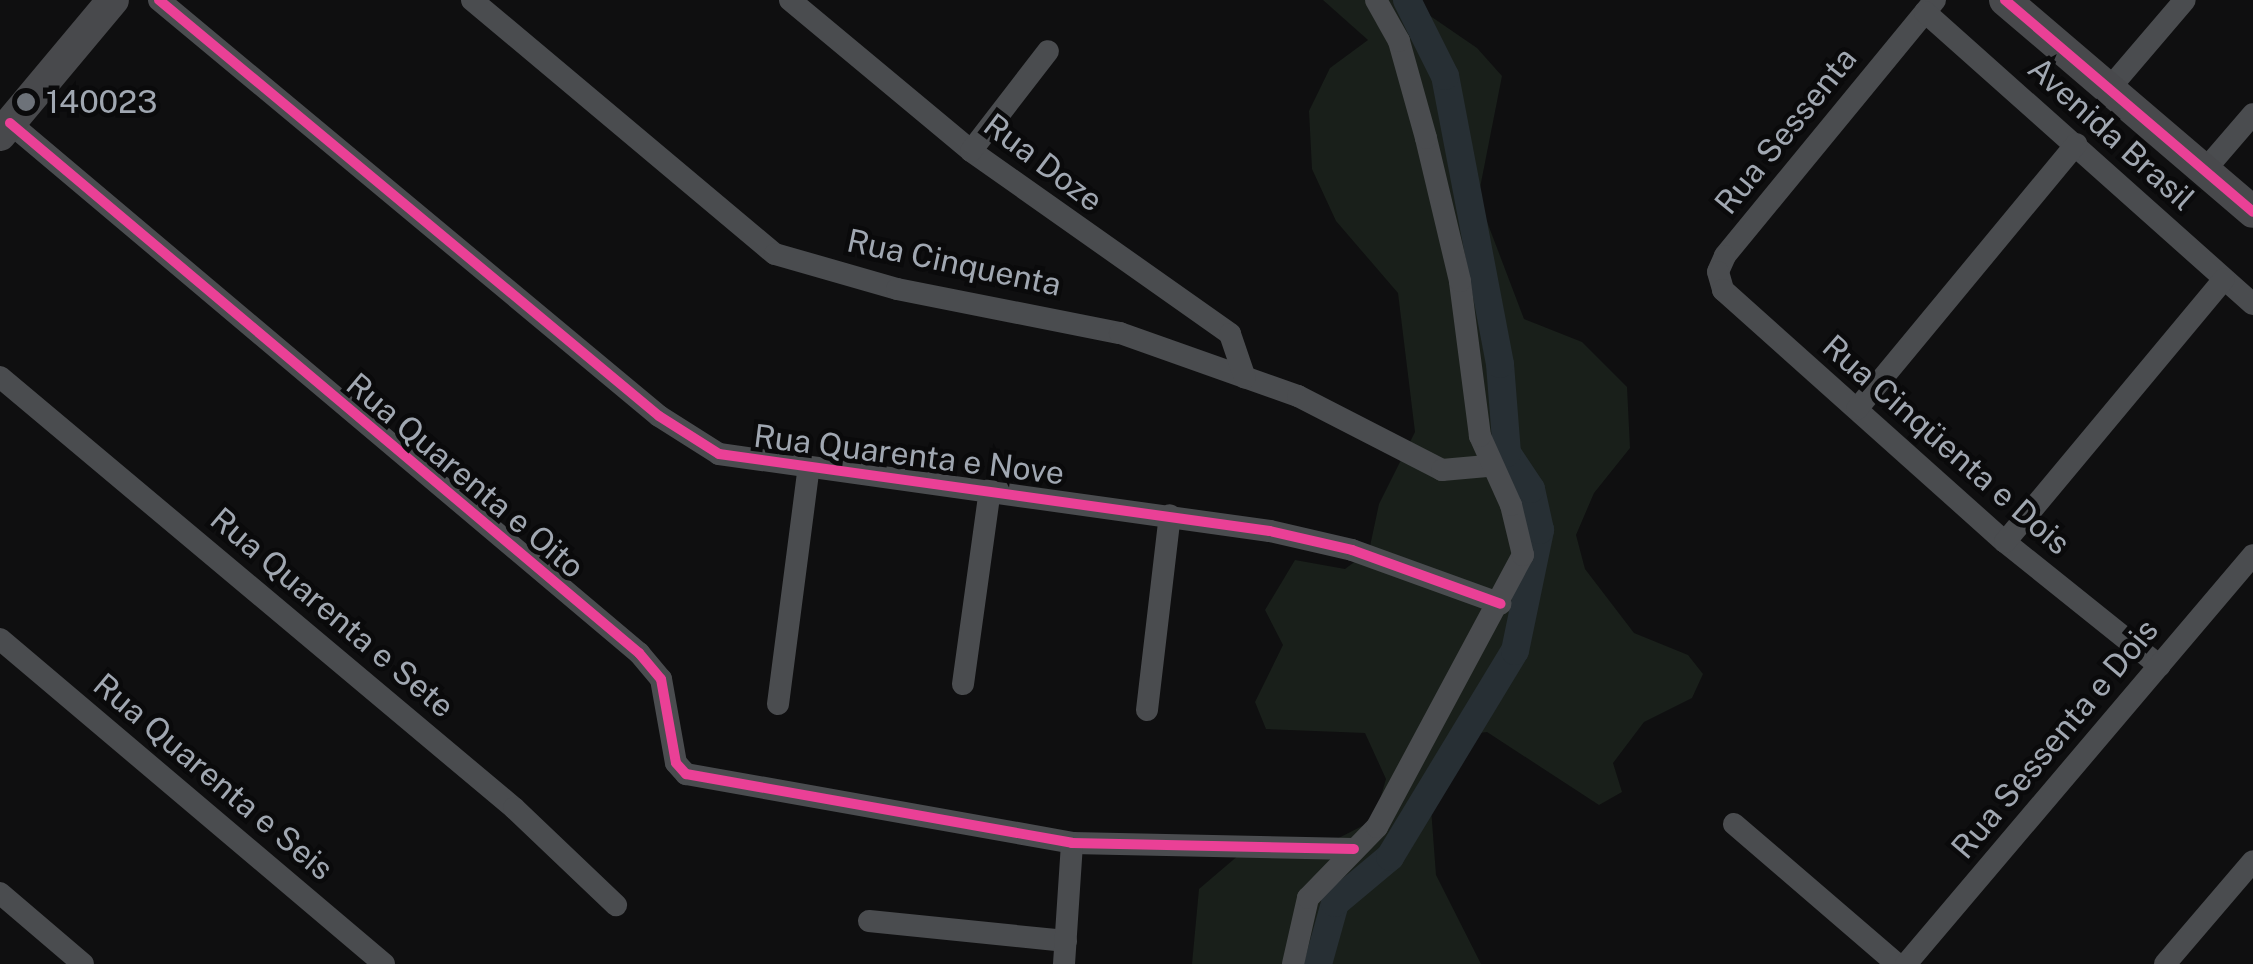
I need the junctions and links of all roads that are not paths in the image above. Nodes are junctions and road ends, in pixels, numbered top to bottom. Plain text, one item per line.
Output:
1 (113, 0) edge
2 (159, 0) edge
3 (472, 0) edge
4 (790, 0) edge
5 (1376, 0) edge
6 (2184, 0) edge
7 (2010, 2) edge
8 (1930, 6) edge
9 (1048, 52) dead end
10 (2108, 90) junction
11 (2253, 114) edge
12 (5, 129) edge
13 (2076, 144) junction
14 (971, 151) junction
15 (2204, 172) junction
16 (2253, 212) edge
17 (1725, 256) joint
18 (2224, 279) junction
19 (2253, 304) edge
20 (0, 378) edge
21 (1245, 378) junction
22 (1857, 409) junction
23 (1487, 466) junction
24 (808, 472) junction
25 (990, 490) junction
26 (1170, 515) junction
27 (2005, 542) junction
28 (2253, 554) edge
29 (1501, 604) junction
30 (0, 639) edge
31 (2160, 666) junction
32 (963, 684) dead end
33 (778, 704) dead end
34 (1147, 710) dead end
35 (1734, 824) dead end
36 (1072, 843) junction
37 (1354, 849) junction
38 (2253, 860) edge
39 (0, 893) edge
40 (616, 905) dead end
41 (868, 921) dead end
42 (1065, 953) edge
43 (83, 964) edge
44 (384, 964) edge
45 (1293, 964) edge
46 (1898, 964) edge
47 (1906, 964) edge
48 (2165, 964) edge

1 - 12 main road
2 - 24 street, Rua Quarenta e Nove
3 - 21 street, Rua Cinquenta
4 - 14 street, Rua Doze
5 - 23 street
6 - 10 street
7 - 10 main road
8 - 13 street, Avenida Brasil
8 - 17 street, Rua Sessenta
9 - 14 street
10 - 15 main road
11 - 15 street
12 - 36 street, Rua Quarenta e Oito
13 - 18 street, Avenida Brasil
13 - 22 street
14 - 21 street, Rua Doze
15 - 16 main road
17 - 22 street, Rua Cinqüenta e Dois
18 - 19 street, Avenida Brasil
18 - 27 street
20 - 40 street, Rua Quarenta e Sete
21 - 23 street, Rua Cinquenta
22 - 27 street, Rua Cinqüenta e Dois
23 - 29 street
24 - 25 street, Rua Quarenta e Nove
24 - 33 street
25 - 26 street, Rua Quarenta e Nove
25 - 32 street
26 - 29 street, Rua Quarenta e Nove
26 - 34 street
27 - 31 street, Rua Cinqüenta e Dois
28 - 31 street, Rua Sessenta e Dois
29 - 37 street
30 - 44 street, Rua Quarenta e Seis
31 - 47 street, Rua Sessenta e Dois
35 - 46 street
36 - 37 street, Rua Quarenta e Oito
36 - 42 street
37 - 45 street
38 - 48 street
39 - 43 street
41 - 42 street

